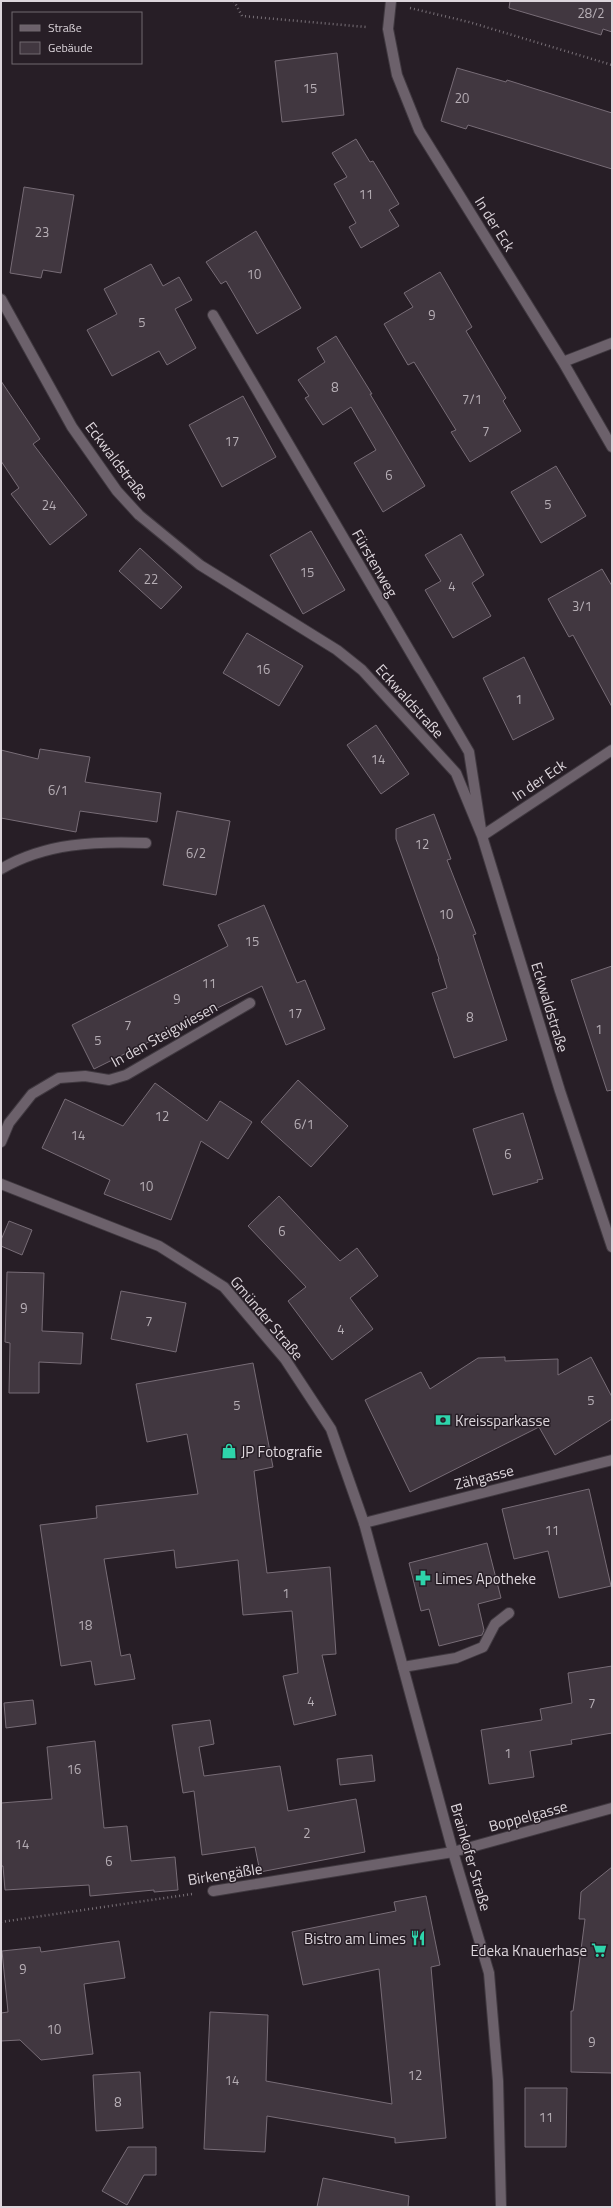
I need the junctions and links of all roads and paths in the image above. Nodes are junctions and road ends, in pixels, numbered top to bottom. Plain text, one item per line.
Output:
1 (234, 1) edge
2 (390, 2) edge
3 (388, 29) junction
4 (612, 65) edge
5 (1, 299) edge
6 (213, 315) dead end
7 (612, 343) edge
8 (563, 362) junction
9 (612, 447) edge
10 (612, 750) edge
11 (482, 836) junction
12 (146, 842) dead end
13 (1, 869) edge
14 (250, 1003) dead end
15 (1, 1142) edge
16 (1, 1184) edge
17 (612, 1247) edge
18 (612, 1460) edge
19 (364, 1523) junction
20 (509, 1613) dead end
21 (403, 1667) junction
22 (611, 1810) edge
23 (453, 1852) junction
24 (213, 1891) joint
25 (1, 1922) edge
26 (501, 2207) edge

1 - 3 path
2 - 3 street, In der Eck
2 - 4 path
3 - 8 street, In der Eck
5 - 11 street, Eckwaldstraße
6 - 11 street, Fürstenweg
7 - 8 street
8 - 9 street, In der Eck
10 - 11 street, In der Eck
11 - 17 street, Eckwaldstraße
12 - 13 street
14 - 15 street, In den Steigwiesen
16 - 19 street, Gmünder Straße
18 - 19 street, Zähgasse
19 - 21 street, Brainkofer Straße
20 - 21 street
21 - 23 street, Brainkofer Straße
22 - 23 street, Boppelgasse
23 - 24 street, Birkengäßle
23 - 26 street, Brainkofer Straße
24 - 25 path, Birkengäßle

